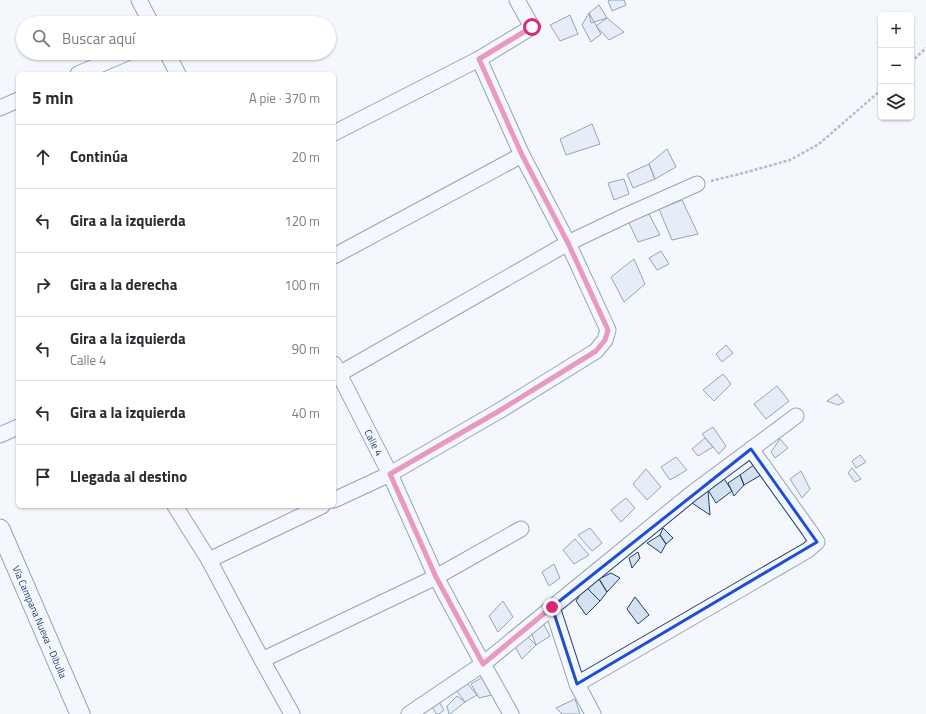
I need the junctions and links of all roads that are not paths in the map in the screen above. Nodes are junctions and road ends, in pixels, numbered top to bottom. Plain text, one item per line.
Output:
1 (139, 0) edge
2 (517, 0) edge
3 (147, 16) edge
4 (479, 59) junction
5 (111, 60) edge
6 (171, 60) edge
7 (83, 72) edge
8 (177, 72) edge
9 (16, 101) edge
10 (0, 108) edge
11 (336, 131) edge
12 (522, 155) junction
13 (697, 184) road end
14 (568, 243) junction
15 (336, 255) edge
16 (337, 369) edge
17 (796, 416) dead end
18 (16, 428) edge
19 (0, 435) edge
20 (751, 449) junction
21 (390, 474) junction
22 (336, 499) edge
23 (176, 508) edge
24 (318, 508) edge
25 (0, 529) edge
26 (521, 529) dead end
27 (209, 560) junction
28 (436, 577) junction
29 (552, 607) junction
30 (262, 660) junction
31 (483, 664) junction
32 (577, 684) junction
33 (80, 714) edge
34 (292, 714) edge
35 (409, 714) edge
36 (511, 714) edge
37 (593, 714) edge

1 - 3 street
2 - 4 street
4 - 11 street
4 - 12 street
5 - 7 street
6 - 8 street
9 - 10 street
12 - 14 street
12 - 15 street
13 - 14 street
14 - 16 street
14 - 21 street
16 - 21 street, Calle 4
17 - 20 street
18 - 19 street
20 - 29 street
20 - 32 street
21 - 22 street
21 - 28 street, Calle 4
23 - 27 street
24 - 27 street
25 - 33 street, Vía Campana Nueva - Dibulla
26 - 28 street
27 - 30 street
28 - 30 street
28 - 31 street, Calle 4
29 - 31 street
29 - 32 street
30 - 34 street
31 - 35 street
31 - 36 street, Calle 4
32 - 37 street

